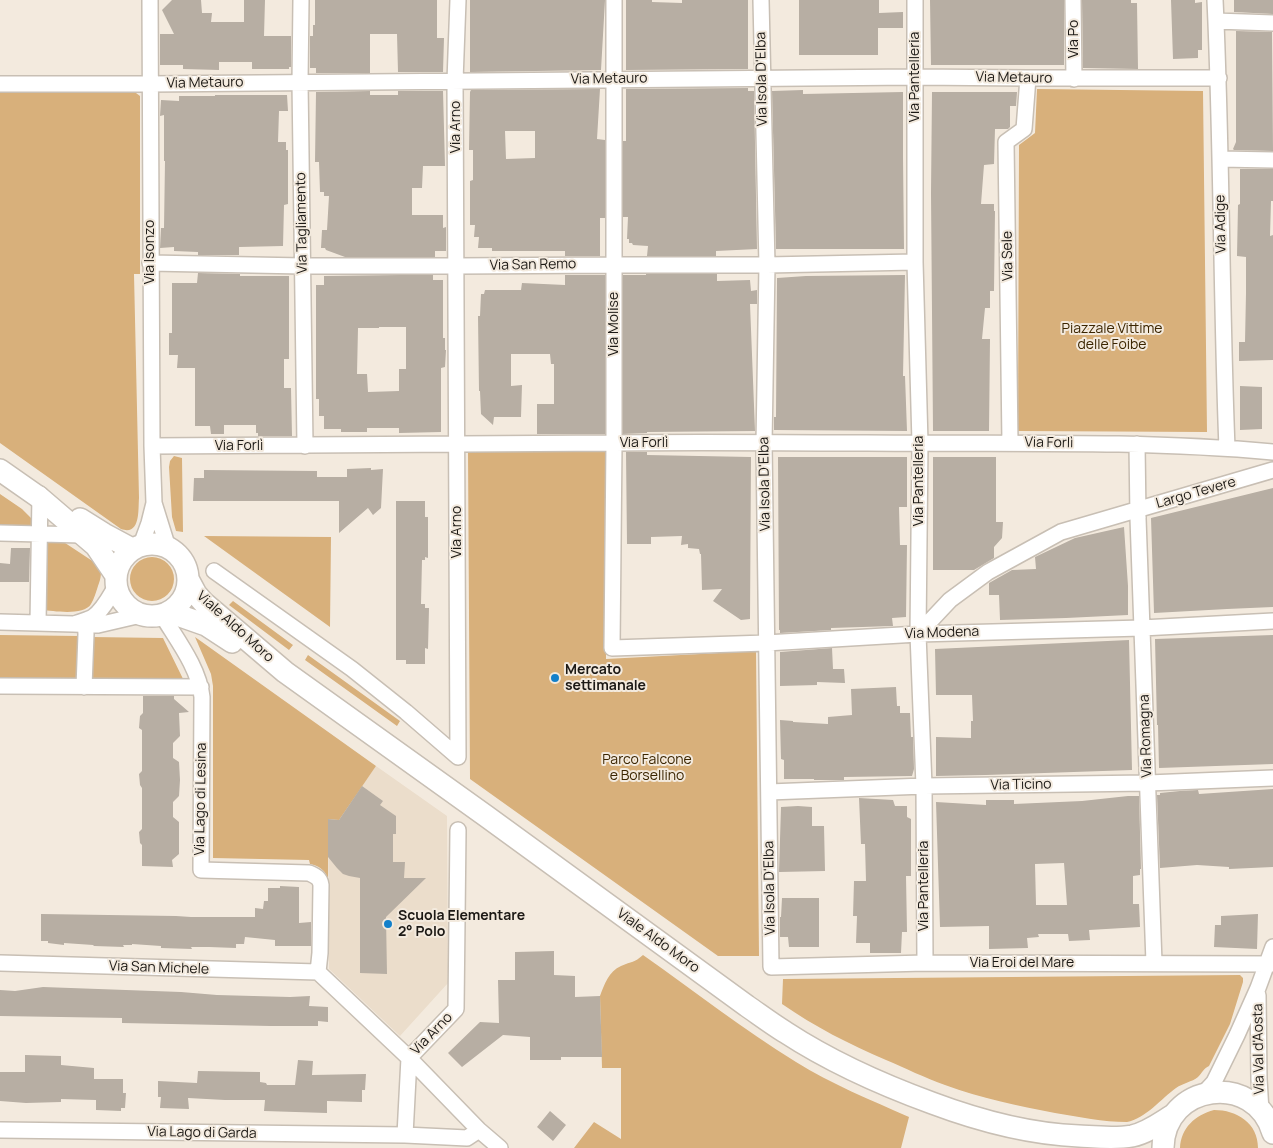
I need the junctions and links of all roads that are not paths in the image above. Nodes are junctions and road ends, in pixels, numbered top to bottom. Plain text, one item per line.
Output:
1 (150, 0) edge
2 (301, 0) edge
3 (458, 0) edge
4 (614, 0) edge
5 (761, 0) edge
6 (915, 0) edge
7 (1074, 0) edge
8 (1215, 0) edge
9 (1216, 21) junction
10 (1273, 23) edge
11 (915, 77) junction
12 (762, 78) junction
13 (1028, 78) junction
14 (1074, 78) junction
15 (1219, 78) junction
16 (615, 79) junction
17 (455, 81) junction
18 (300, 82) junction
19 (0, 84) edge
20 (150, 84) junction
21 (1220, 159) junction
22 (1273, 160) edge
23 (915, 262) junction
24 (150, 263) junction
25 (613, 264) junction
26 (767, 265) junction
27 (303, 266) junction
28 (457, 266) junction
29 (614, 443) junction
30 (764, 443) junction
31 (920, 443) junction
32 (1010, 443) junction
33 (456, 444) junction
34 (1137, 444) junction
35 (152, 446) junction
36 (305, 446) junction
37 (1227, 448) junction
38 (1273, 452) edge
39 (0, 470) edge
40 (1273, 470) edge
41 (40, 496) junction
42 (154, 503) junction
43 (1138, 509) junction
44 (85, 529) junction
45 (0, 533) edge
46 (39, 533) junction
47 (136, 547) junction
48 (168, 548) junction
49 (214, 571) dead end
50 (188, 579) junction
51 (116, 580) junction
52 (158, 614) junction
53 (1273, 621) edge
54 (0, 622) edge
55 (38, 623) junction
56 (81, 623) junction
57 (1142, 628) junction
58 (918, 634) junction
59 (766, 643) junction
60 (612, 648) joint
61 (284, 672) junction
62 (0, 686) edge
63 (84, 687) junction
64 (201, 687) junction
65 (1273, 778) edge
66 (1148, 783) junction
67 (924, 786) junction
68 (769, 792) junction
69 (458, 830) dead end
70 (1273, 947) edge
71 (0, 963) edge
72 (925, 963) junction
73 (1154, 963) junction
74 (1270, 964) edge
75 (770, 967) joint
76 (318, 972) junction
77 (1258, 988) junction
78 (409, 1058) junction
79 (1203, 1094) junction
80 (1173, 1116) junction
81 (1270, 1125) edge
82 (0, 1130) edge
83 (405, 1135) junction
84 (1068, 1136) junction
85 (471, 1139) edge
86 (500, 1148) edge
87 (1119, 1148) edge
88 (1163, 1148) edge

1 - 20 street, Via Isonzo
2 - 18 street, Via Tagliamento
3 - 17 street, Via Arno
4 - 16 street, Via Molise
5 - 12 street, Via Isola D'Elba
6 - 11 street, Via Pantelleria
7 - 14 street, Via Po
8 - 9 street, Via Adige
9 - 10 street
9 - 15 street, Via Adige
11 - 12 street, Via Metauro
11 - 13 street, Via Metauro
11 - 23 street, Via Pantelleria
12 - 16 street, Via Metauro
12 - 26 street, Via Isola D'Elba
13 - 14 street, Via Metauro
13 - 32 street, Via Sele
14 - 15 street, Via Metauro
15 - 21 street, Via Adige
16 - 17 street, Via Metauro
16 - 25 street, Via Molise
17 - 18 street, Via Metauro
17 - 28 street, Via Arno
18 - 20 street, Via Metauro
18 - 27 street, Via Tagliamento
19 - 20 street, Via Metauro
20 - 24 street, Via Isonzo
21 - 22 street
21 - 37 street, Via Adige
23 - 26 street, Via San Remo
23 - 31 street, Via Pantelleria
24 - 27 street, Via San Remo
24 - 35 street, Via Isonzo
25 - 26 street, Via San Remo
25 - 28 street, Via San Remo
25 - 29 street, Via Molise
26 - 30 street, Via Isola D'Elba
27 - 28 street, Via San Remo
27 - 36 street, Via Tagliamento
28 - 33 street, Via Arno
29 - 30 street, Via Forlì
29 - 33 street, Via Forlì
29 - 60 street, Via Molise
30 - 31 street, Via Forlì
30 - 59 street, Via Isola D'Elba
31 - 32 street, Via Forlì
31 - 58 street, Via Pantelleria
32 - 34 street, Via Forlì
33 - 36 street, Via Forlì
33 - 49 street, Via Arno
34 - 37 street
34 - 43 street, Largo Tevere
35 - 36 street, Via Forlì
35 - 42 street, Via Isonzo
37 - 38 street
39 - 41 main road, Viale Aldo Moro
40 - 43 street, Largo Tevere
41 - 44 main road, Viale Aldo Moro
41 - 46 street
42 - 47 street
42 - 48 street
43 - 57 street, Via Romagna
43 - 58 street
44 - 46 street
44 - 47 main road, Viale Aldo Moro
44 - 51 main road, Viale Aldo Moro
45 - 46 street
46 - 55 street
47 - 48 main road, Viale Aldo Moro
47 - 51 main road
48 - 50 main road, Viale Aldo Moro
50 - 52 main road, Viale Aldo Moro
50 - 61 main road, Viale Aldo Moro
51 - 52 main road, Viale Aldo Moro
51 - 56 street
52 - 56 street
52 - 61 main road, Viale Aldo Moro
52 - 64 street, Via Lago di Lesina
53 - 57 street, Via Modena
54 - 55 street
55 - 56 street
56 - 63 street
57 - 58 street, Via Modena
57 - 66 street, Via Romagna
58 - 59 street, Via Modena
58 - 67 street, Via Pantelleria
59 - 60 street, Via Modena
59 - 68 street, Via Isola D'Elba
61 - 84 main road, Viale Aldo Moro
62 - 63 street
63 - 64 street
64 - 76 street, Via Lago di Lesina
65 - 66 street, Via Ticino
66 - 67 street, Via Ticino
66 - 73 street, Via Romagna
67 - 68 street, Via Ticino
67 - 72 street, Via Pantelleria
68 - 75 street, Via Isola D'Elba
69 - 78 street, Via Arno
70 - 74 street, Via Val d'Aosta
71 - 76 street, Via San Michele
72 - 73 street, Via Eroi del Mare
72 - 75 street, Via Eroi del Mare
73 - 74 street, Via Eroi del Mare
74 - 77 street, Via Val d'Aosta
76 - 78 street
77 - 79 street, Via Val d'Aosta
77 - 81 street, Via Val d'Aosta
78 - 83 street
78 - 85 street
79 - 80 main road, Viale Aldo Moro
79 - 81 main road, Viale Aldo Moro
80 - 84 main road, Viale Aldo Moro
80 - 88 main road, Viale Aldo Moro
82 - 83 street, Via Lago di Garda
83 - 85 street, Via Lago di Garda
84 - 87 main road, Viale Aldo Moro
85 - 86 street

